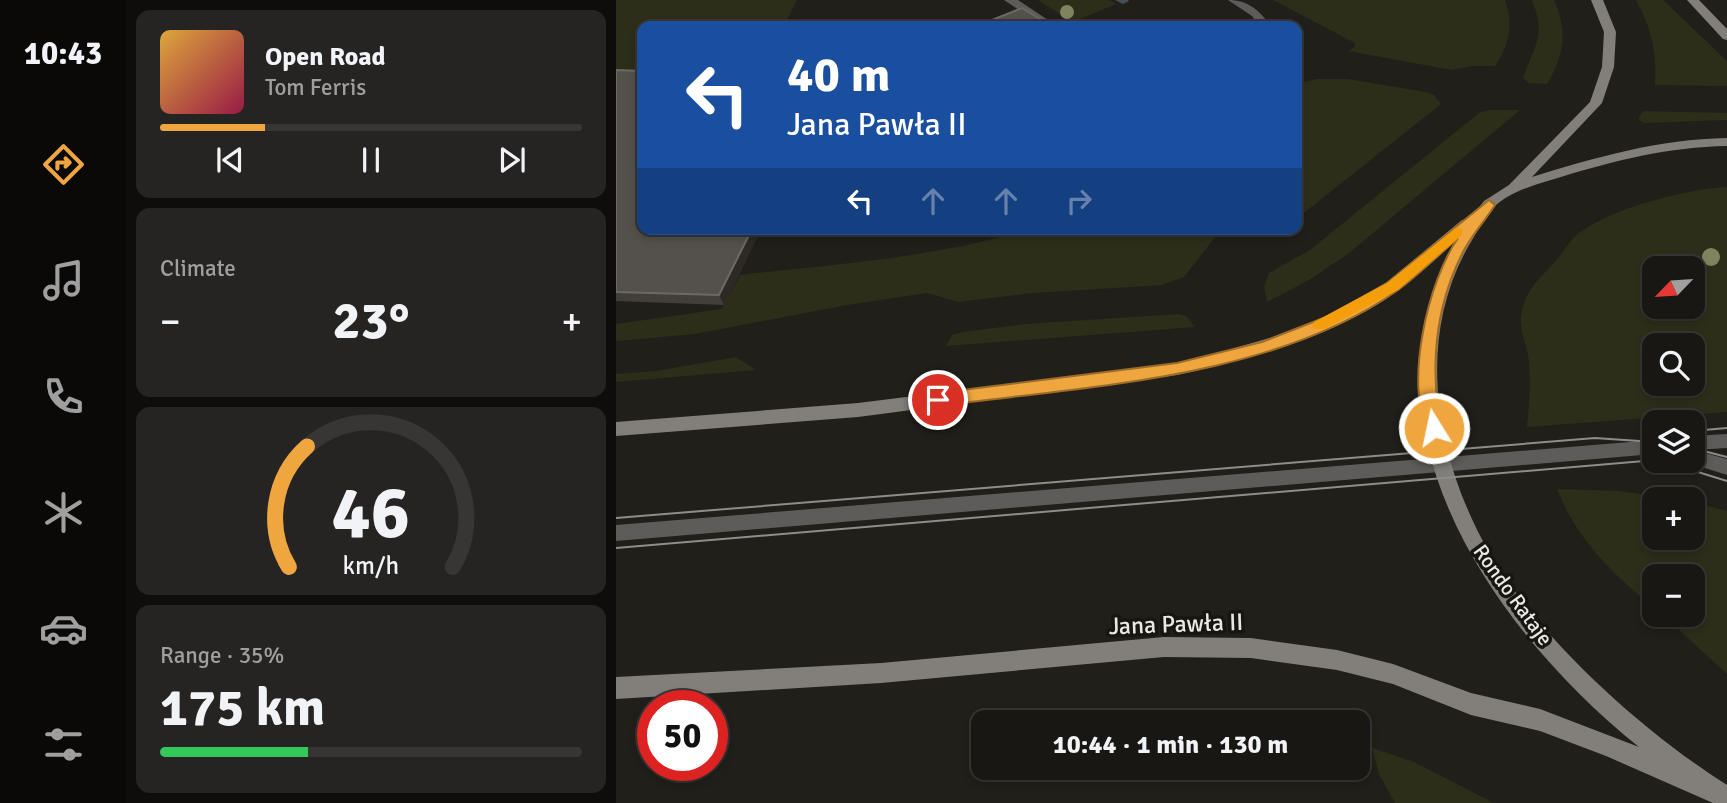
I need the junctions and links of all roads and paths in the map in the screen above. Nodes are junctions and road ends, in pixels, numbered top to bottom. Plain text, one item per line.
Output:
1 (1010, 0) edge
2 (1234, 0) edge
3 (1597, 0) edge
4 (1693, 0) edge
5 (1043, 21) edge
6 (1261, 21) edge
7 (1727, 36) edge
8 (1727, 142) edge
9 (1514, 188) junction
10 (1489, 205) junction
11 (616, 429) edge
12 (1727, 440) edge
13 (1705, 442) edge
14 (1642, 448) edge
15 (1624, 449) junction
16 (1642, 451) edge
17 (1705, 461) edge
18 (1441, 464) junction
19 (1727, 467) edge
20 (616, 533) edge
21 (616, 688) edge
22 (1721, 795) edge

1 - 5 lane
2 - 6 lane
3 - 9 main road
4 - 7 main road
8 - 9 main road, Rondo Rataje
9 - 10 main road, Rondo Rataje
10 - 11 main road
10 - 18 main road, Rondo Rataje
12 - 13 lane
14 - 15 lane
15 - 16 lane
15 - 18 lane
17 - 19 lane
18 - 20 lane
18 - 22 main road, Rondo Rataje
21 - 22 main road, Jana Pawła II

